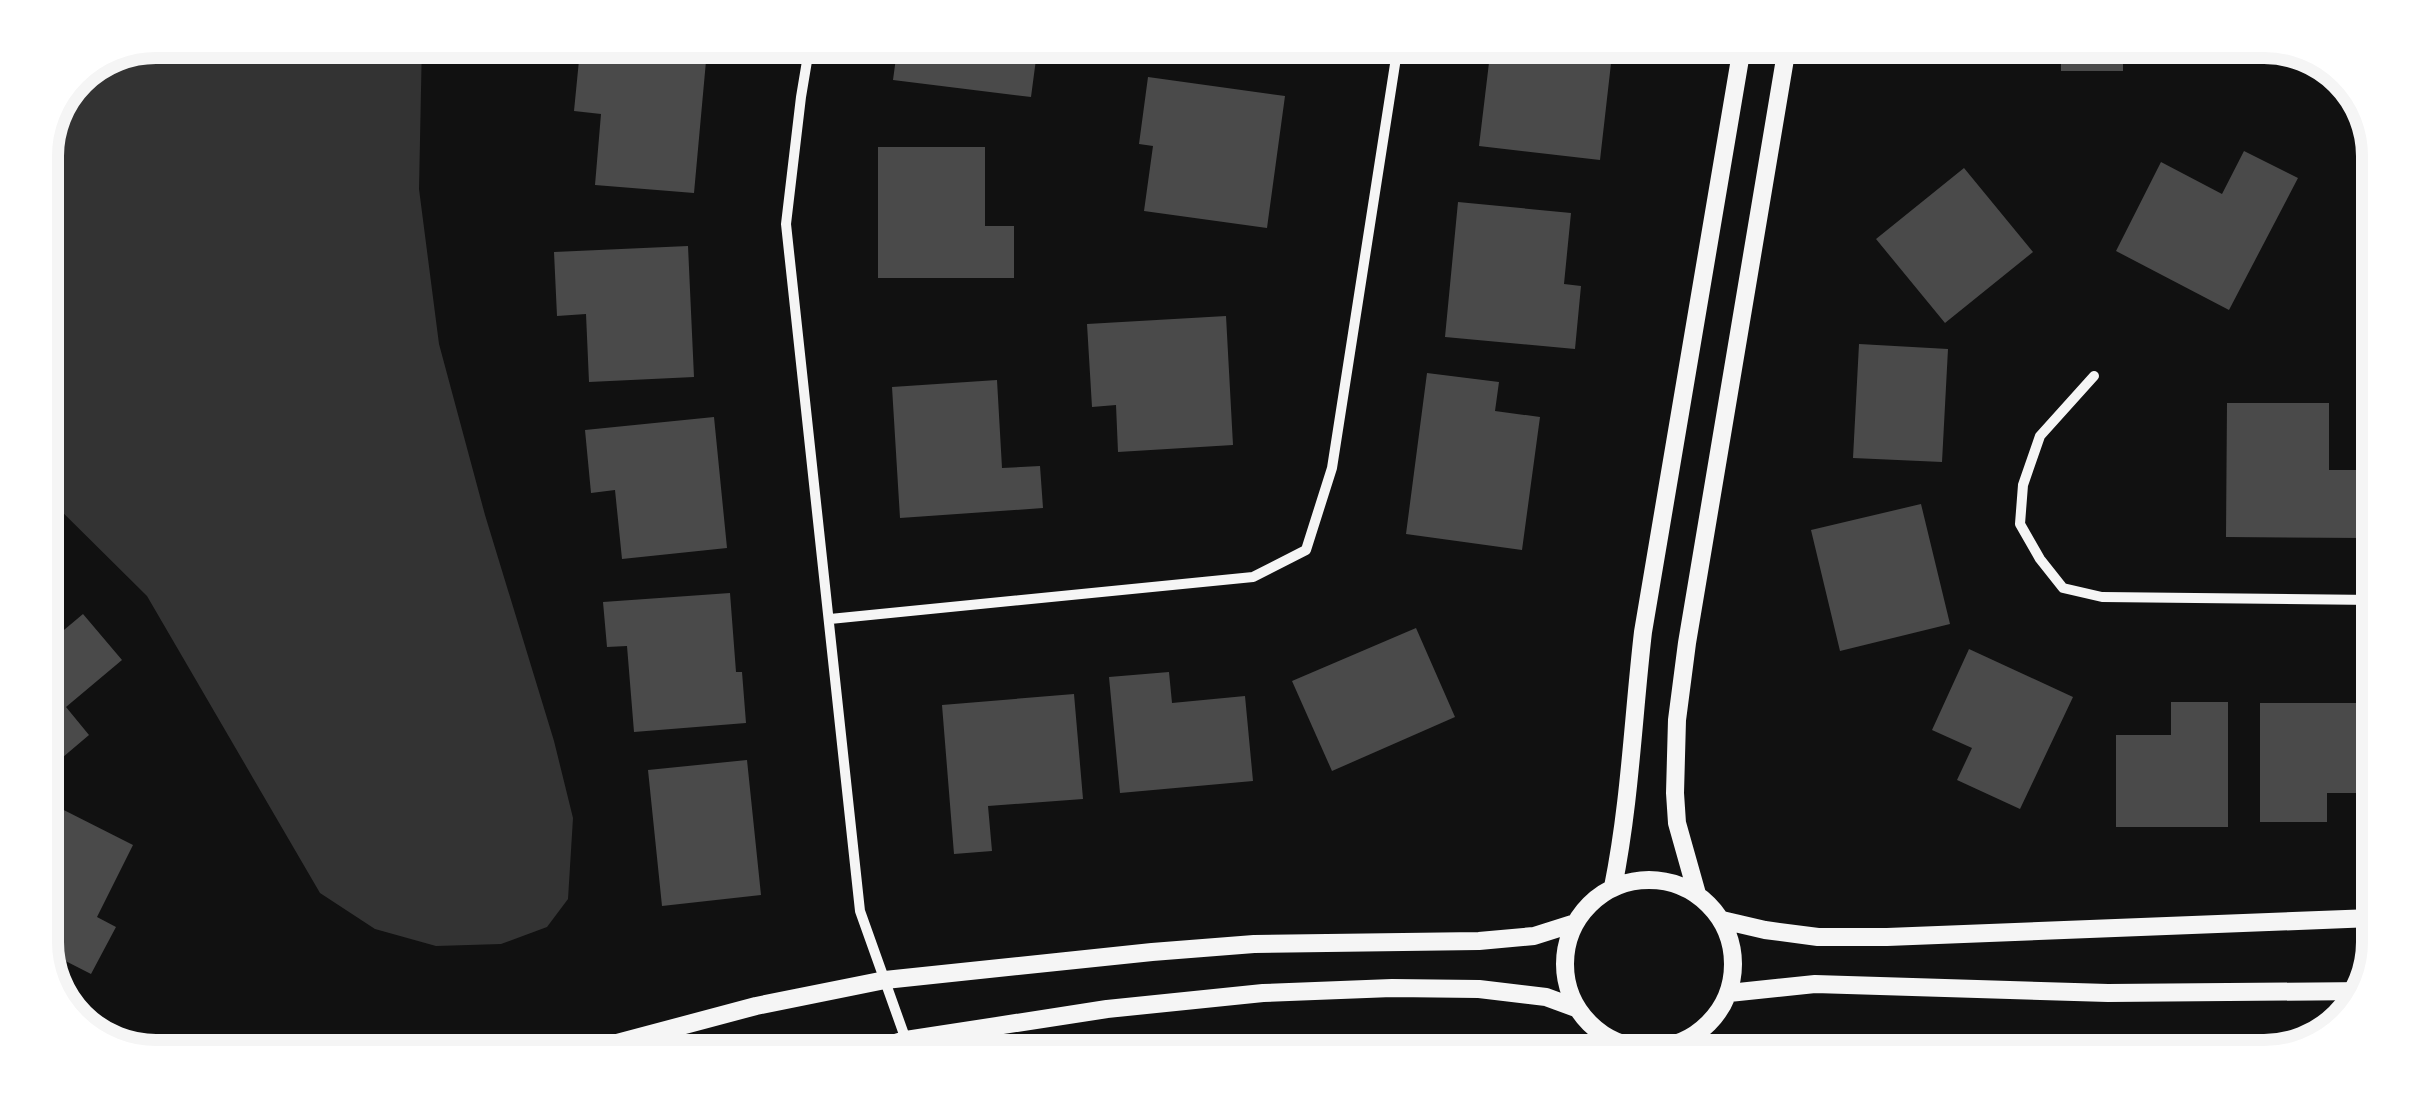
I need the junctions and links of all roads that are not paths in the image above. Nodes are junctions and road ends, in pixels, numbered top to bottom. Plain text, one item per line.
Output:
1 (807, 58) edge
2 (1396, 58) edge
3 (1740, 58) edge
4 (1786, 58) edge
5 (2094, 376) dead end
6 (2362, 600) edge
7 (830, 619) junction
8 (1613, 888) junction
9 (1697, 894) junction
10 (2362, 918) edge
11 (1722, 920) junction
12 (1575, 922) junction
13 (885, 980) junction
14 (2349, 991) edge
15 (1729, 993) junction
16 (1576, 1008) junction
17 (1698, 1033) junction
18 (1604, 1036) junction
19 (628, 1040) edge
20 (906, 1040) joint
21 (1605, 1040) edge
22 (1614, 1040) edge
23 (1683, 1040) edge
24 (1696, 1040) edge

1 - 7 street
2 - 7 street
3 - 8 street
4 - 9 street
5 - 6 street
7 - 13 street
8 - 9 street
8 - 12 street
9 - 11 street
10 - 11 street
11 - 15 street
12 - 13 street
12 - 16 street
13 - 19 street
13 - 20 street
14 - 15 street
15 - 17 street
16 - 18 street
16 - 20 street
17 - 23 street
17 - 24 street
18 - 21 street
18 - 22 street

